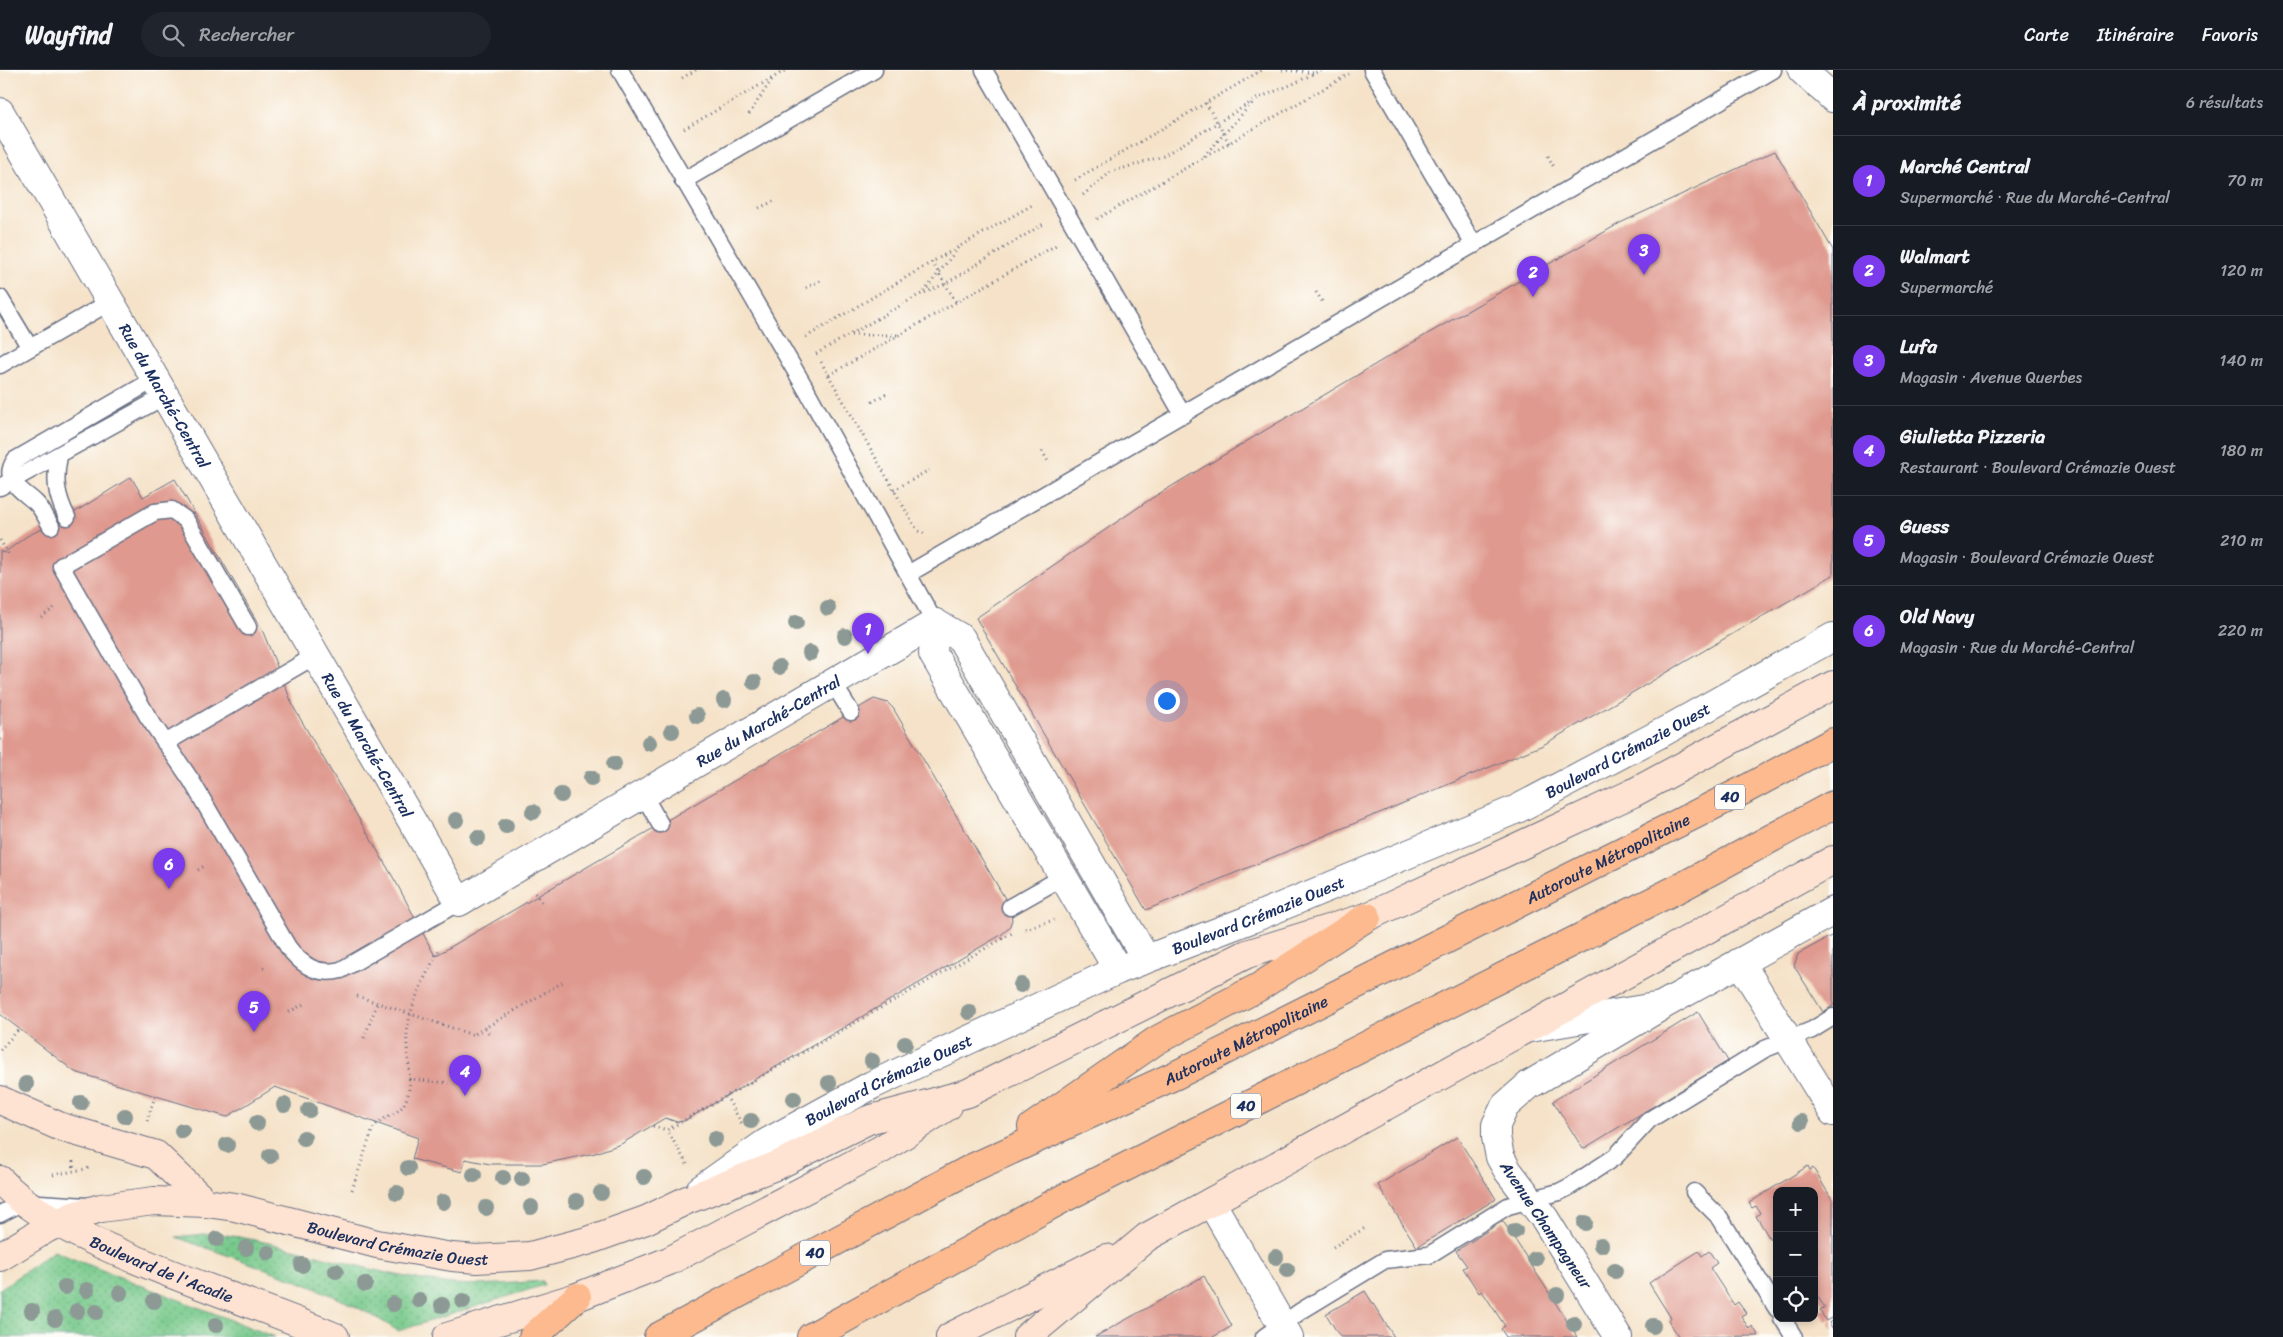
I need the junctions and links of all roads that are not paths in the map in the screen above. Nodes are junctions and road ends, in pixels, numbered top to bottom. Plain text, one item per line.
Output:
1 (620, 70) edge
2 (874, 70) edge
3 (984, 70) edge
4 (1372, 70) edge
5 (1773, 70) edge
6 (1802, 70) edge
7 (1833, 98) edge
8 (0, 112) edge
9 (683, 181) junction
10 (1474, 245) junction
11 (0, 298) edge
12 (110, 302) junction
13 (30, 348) junction
14 (0, 365) edge
15 (160, 388) junction
16 (1183, 415) junction
17 (59, 456) junction
18 (6, 484) edge
19 (67, 517) dead end
20 (51, 526) dead end
21 (908, 574) junction
22 (935, 623) junction
23 (248, 627) dead end
24 (1833, 637) edge
25 (315, 656) junction
26 (833, 683) junction
27 (1833, 685) edge
28 (851, 712) dead end
29 (1833, 742) edge
30 (165, 743) junction
31 (643, 794) junction
32 (1833, 805) edge
33 (660, 824) dead end
34 (1833, 860) edge
35 (1063, 877) junction
36 (459, 902) junction
37 (1010, 907) dead end
38 (1833, 911) edge
39 (1367, 917) junction
40 (1146, 959) junction
41 (1740, 962) junction
42 (1118, 970) junction
43 (1661, 1006) junction
44 (1833, 1018) edge
45 (1528, 1028) junction
46 (1788, 1040) junction
47 (968, 1093) junction
48 (0, 1100) edge
49 (1833, 1112) edge
50 (972, 1168) junction
51 (0, 1180) edge
52 (1694, 1192) dead end
53 (687, 1200) junction
54 (1531, 1201) junction
55 (1211, 1202) junction
56 (206, 1203) junction
57 (12, 1208) edge
58 (101, 1208) junction
59 (58, 1222) junction
60 (1147, 1237) junction
61 (0, 1257) edge
62 (577, 1296) junction
63 (1773, 1304) edge
64 (1785, 1322) edge
65 (1279, 1333) edge
66 (334, 1337) edge
67 (447, 1337) edge
68 (534, 1337) edge
69 (658, 1337) edge
70 (811, 1337) edge
71 (950, 1337) edge
72 (1028, 1337) edge
73 (1618, 1337) edge
74 (1794, 1337) edge

1 - 9 lane
2 - 9 lane
3 - 16 lane
4 - 10 lane
5 - 10 lane
6 - 7 street
8 - 12 street, Rue du Marché-Central
9 - 21 lane
10 - 16 lane
11 - 13 lane
12 - 13 lane
12 - 15 street, Rue du Marché-Central
13 - 14 lane
15 - 17 lane
15 - 18 lane
15 - 25 street, Rue du Marché-Central
16 - 21 lane
17 - 18 lane
17 - 19 lane
18 - 20 lane
21 - 22 lane
22 - 26 street, Rue du Marché-Central
22 - 35 street
22 - 40 street
23 - 30 lane
24 - 40 street, Boulevard Crémazie Ouest
25 - 30 lane
25 - 36 street, Rue du Marché-Central
26 - 28 lane
26 - 31 street, Rue du Marché-Central
27 - 39 main road, Boulevard Crémazie Ouest
29 - 50 highway, Autoroute Métropolitaine / 40
30 - 36 lane
31 - 33 lane
31 - 36 street, Rue du Marché-Central
32 - 70 highway, 40
34 - 45 main road
35 - 37 lane
35 - 42 street
38 - 41 street
39 - 47 main road, Boulevard Crémazie Ouest
39 - 50 highway
40 - 42 street, Boulevard Crémazie Ouest
41 - 43 street
41 - 46 street
42 - 53 street, Boulevard Crémazie Ouest
43 - 45 street
43 - 54 street, Avenue Champagneur
44 - 46 lane
45 - 55 main road
46 - 49 street
46 - 54 lane
47 - 53 main road, Boulevard Crémazie Ouest
47 - 62 main road
48 - 56 main road
50 - 69 highway, Autoroute Métropolitaine / 40
51 - 57 main road, Boulevard de l'Acadie
52 - 63 lane
53 - 56 main road, Boulevard Crémazie Ouest
54 - 65 lane
54 - 73 street, Avenue Champagneur
55 - 60 main road
55 - 65 street
56 - 58 main road, Boulevard Crémazie Ouest
57 - 58 lane, Boulevard Crémazie Ouest
57 - 59 main road, Boulevard de l'Acadie
58 - 59 main road, Boulevard Crémazie Ouest
59 - 61 main road, Boulevard Crémazie Ouest
59 - 66 main road, Boulevard de l'Acadie
60 - 71 main road
60 - 72 main road
62 - 67 main road
62 - 68 highway
64 - 74 lane

